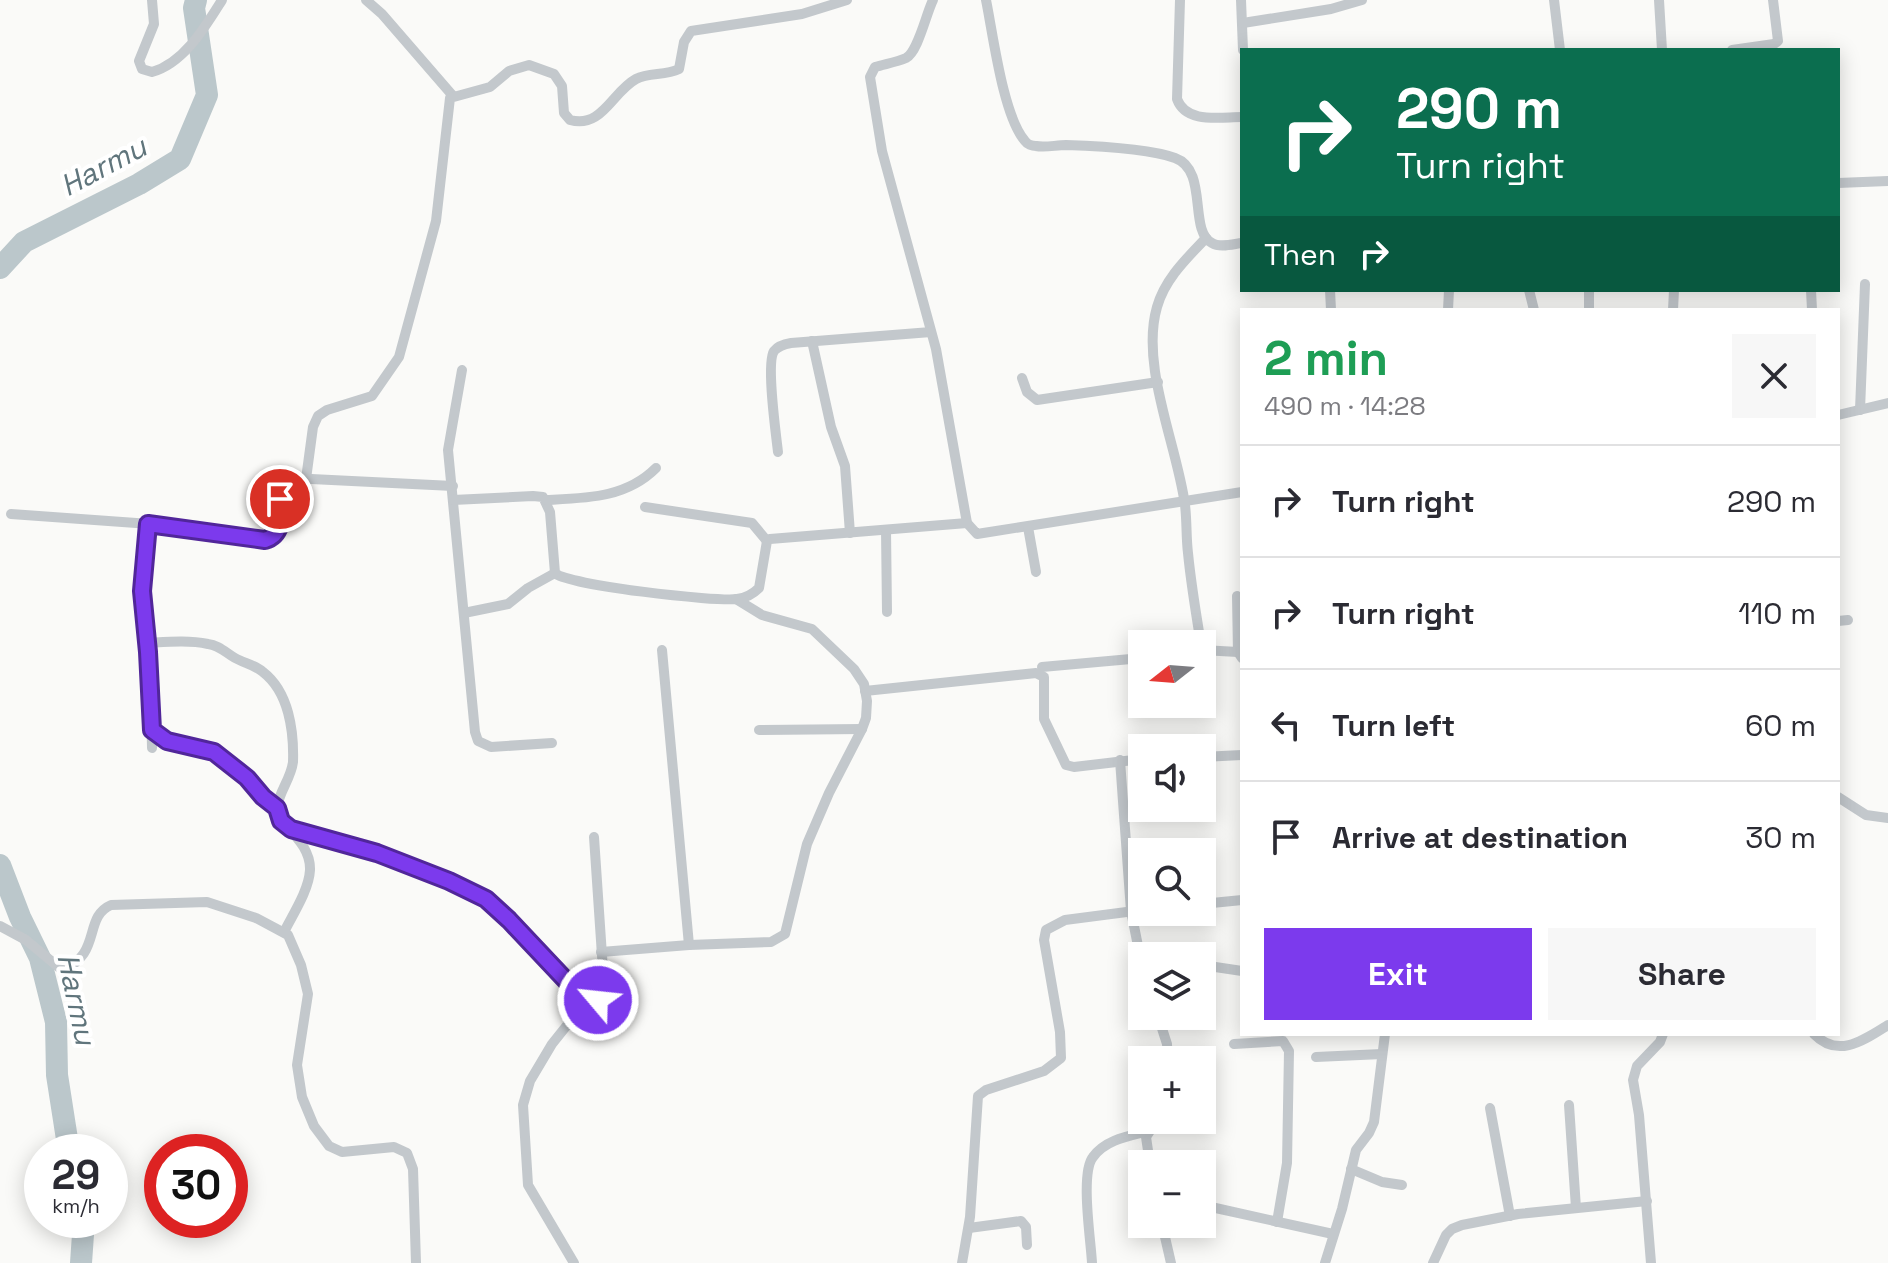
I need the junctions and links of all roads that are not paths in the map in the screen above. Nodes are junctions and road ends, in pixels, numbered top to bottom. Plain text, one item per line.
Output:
1 (152, 0) edge
2 (222, 0) edge
3 (366, 0) edge
4 (847, 0) edge
5 (933, 0) edge
6 (986, 0) edge
7 (1180, 0) edge
8 (1241, 0) edge
9 (1362, 0) edge
10 (1554, 0) edge
11 (1659, 0) edge
12 (1773, 0) edge
13 (1243, 23) junction
14 (1243, 48) edge
15 (1560, 48) edge
16 (1662, 48) edge
17 (1746, 48) edge
18 (453, 96) junction
19 (1240, 117) edge
20 (1888, 181) edge
21 (1840, 183) edge
22 (1206, 238) junction
23 (1240, 243) edge
24 (1865, 284) dead end
25 (931, 332) junction
26 (812, 341) junction
27 (462, 370) dead end
28 (1022, 378) dead end
29 (1158, 382) junction
30 (1888, 403) edge
31 (1860, 410) junction
32 (1840, 415) edge
33 (778, 452) dead end
34 (656, 468) dead end
35 (306, 479) junction
36 (453, 486) junction
37 (1240, 492) edge
38 (453, 500) junction
39 (546, 500) junction
40 (1184, 503) junction
41 (645, 507) dead end
42 (11, 514) dead end
43 (967, 523) junction
44 (148, 524) junction
45 (1028, 527) junction
46 (886, 530) junction
47 (850, 533) junction
48 (767, 541) junction
49 (1036, 572) dead end
50 (555, 573) junction
51 (1237, 596) dead end
52 (736, 599) junction
53 (887, 612) dead end
54 (464, 613) junction
55 (1199, 630) edge
56 (147, 643) junction
57 (662, 650) dead end
58 (1216, 650) edge
59 (1240, 655) edge
60 (1128, 659) edge
61 (1042, 667) dead end
62 (865, 691) junction
63 (862, 729) junction
64 (152, 730) junction
65 (759, 730) dead end
66 (552, 743) dead end
67 (152, 748) dead end
68 (1240, 755) edge
69 (1216, 756) edge
70 (1120, 760) junction
71 (1128, 760) edge
72 (1840, 798) edge
73 (277, 808) junction
74 (1888, 818) edge
75 (291, 829) junction
76 (594, 837) dead end
77 (1128, 838) edge
78 (1240, 900) edge
79 (1216, 903) edge
80 (1128, 911) edge
81 (0, 926) edge
82 (284, 932) junction
83 (689, 945) junction
84 (601, 952) junction
85 (1216, 967) edge
86 (1240, 971) edge
87 (591, 1007) junction
88 (1888, 1025) edge
89 (1385, 1036) edge
90 (1662, 1036) edge
91 (1816, 1036) edge
92 (1234, 1044) dead end
93 (1382, 1054) junction
94 (1316, 1057) dead end
95 (1569, 1105) dead end
96 (1490, 1108) dead end
97 (1139, 1134) edge
98 (1351, 1169) junction
99 (1402, 1185) dead end
100 (1647, 1201) junction
101 (1216, 1208) edge
102 (1576, 1208) junction
103 (1510, 1216) junction
104 (1277, 1222) junction
105 (969, 1228) junction
106 (1333, 1234) junction
107 (1165, 1238) edge
108 (1027, 1245) dead end
109 (416, 1263) edge
110 (574, 1263) edge
111 (962, 1263) edge
112 (1092, 1263) edge
113 (1171, 1263) edge
114 (1325, 1263) edge
115 (1433, 1263) edge
116 (1651, 1263) edge

1 - 2 street
3 - 18 street
4 - 18 street
5 - 25 street
6 - 22 street
7 - 19 street
8 - 13 street
9 - 13 street
10 - 15 street
11 - 16 street
12 - 17 street
13 - 14 street
18 - 35 street
20 - 21 street
22 - 23 street
22 - 29 street
24 - 31 street
25 - 26 street
25 - 43 street
26 - 33 street
26 - 47 street
27 - 36 street
28 - 29 street
29 - 40 street
30 - 31 street
31 - 32 street
34 - 39 street
35 - 36 street
35 - 44 street
36 - 38 street
37 - 40 street
38 - 39 street
38 - 54 street
39 - 50 street
40 - 45 street
40 - 55 street
41 - 48 street
42 - 44 street
43 - 45 street
43 - 46 street
44 - 56 street
45 - 49 street
46 - 47 street
46 - 53 street
47 - 48 street
48 - 52 street
50 - 52 street
50 - 54 street
51 - 59 street
52 - 62 street
54 - 66 street
56 - 64 street
56 - 73 street
57 - 83 street
58 - 59 street
60 - 61 street
62 - 63 street
62 - 70 street
63 - 65 street
63 - 83 street
64 - 67 street
64 - 73 street
68 - 69 street
70 - 71 street
70 - 77 street
72 - 74 street
73 - 75 street
75 - 82 street
75 - 87 street
76 - 84 street
78 - 79 street
80 - 105 street
81 - 82 street
82 - 109 street
83 - 84 street
84 - 87 street
85 - 86 street
87 - 110 street
88 - 91 street
89 - 93 street
90 - 100 street
92 - 104 street
93 - 94 street
93 - 98 street
95 - 102 street
96 - 103 street
97 - 112 street
98 - 99 street
98 - 106 street
100 - 102 street
100 - 116 street
101 - 104 street
102 - 103 street
103 - 115 street
104 - 106 street
105 - 108 street
105 - 111 street
106 - 114 street
107 - 113 street

